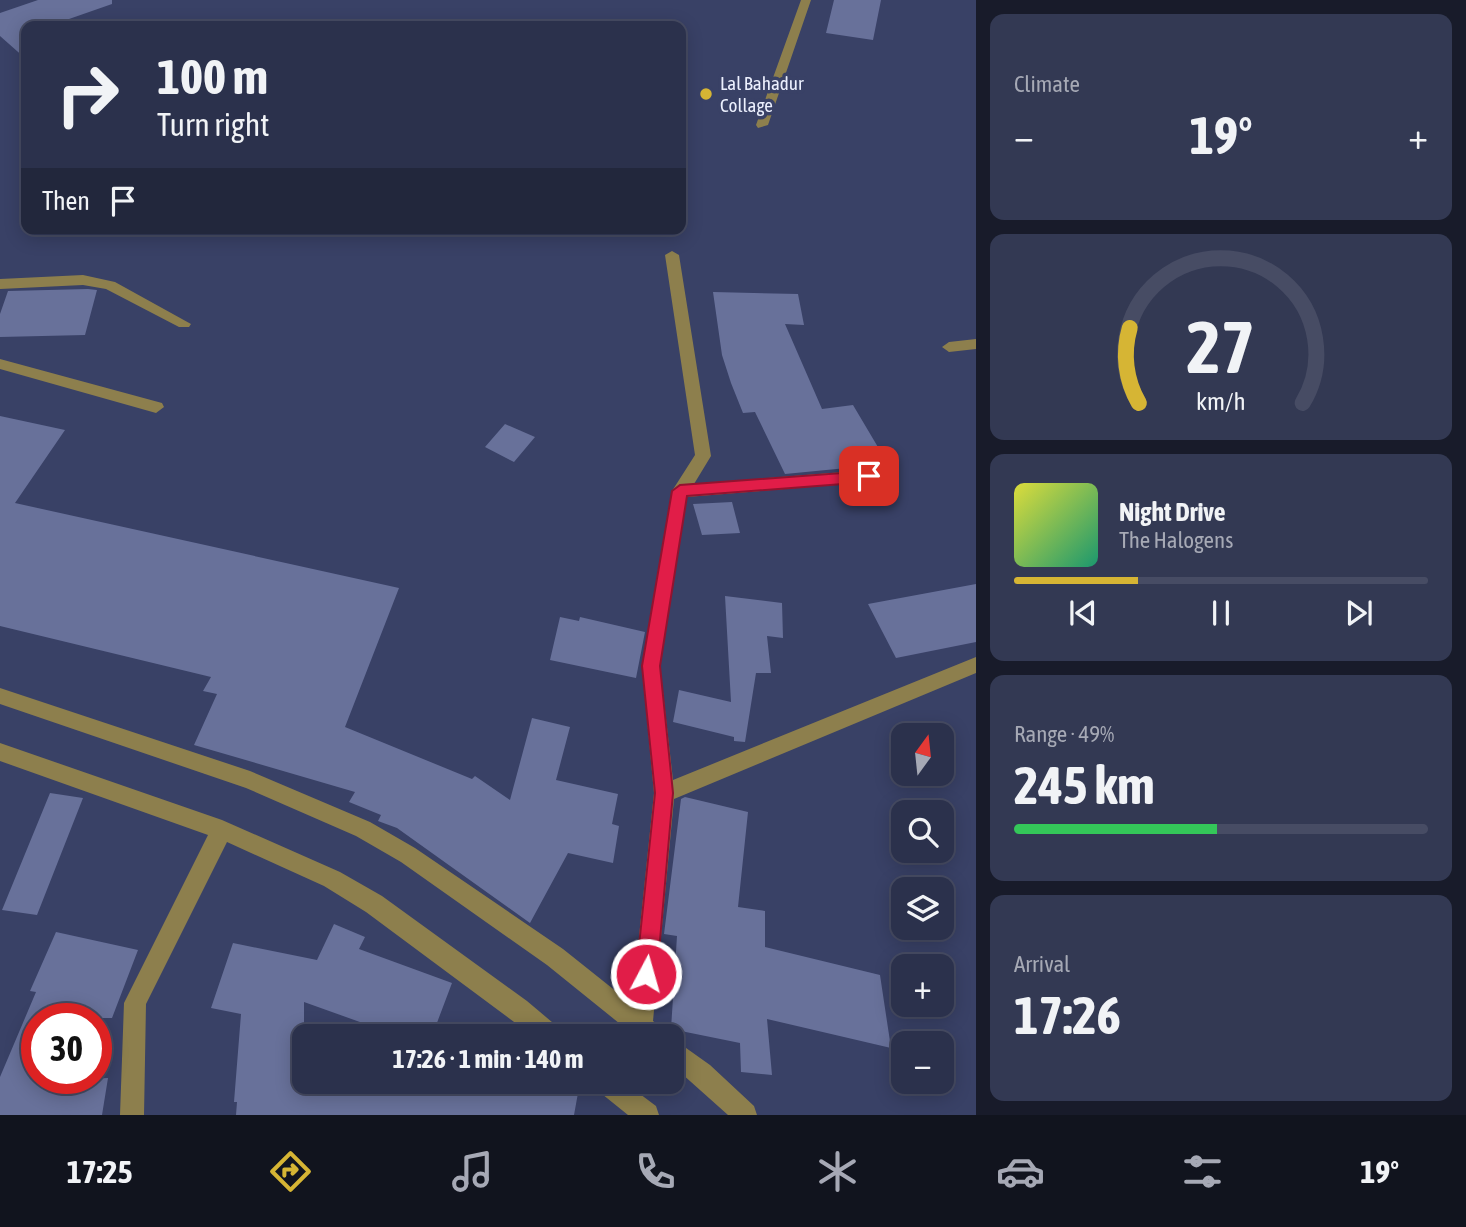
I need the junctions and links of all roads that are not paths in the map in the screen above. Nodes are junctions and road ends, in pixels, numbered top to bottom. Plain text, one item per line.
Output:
1 (806, 0) edge
2 (762, 125) dead end
3 (672, 255) dead end
4 (0, 284) edge
5 (184, 324) dead end
6 (976, 344) edge
7 (949, 347) dead end
8 (0, 364) edge
9 (156, 407) dead end
10 (869, 476) dead end
11 (680, 491) junction
12 (976, 665) edge
13 (0, 696) edge
14 (0, 752) edge
15 (664, 793) junction
16 (222, 830) junction
17 (537, 1024) edge
18 (639, 1024) edge
19 (648, 1024) edge
20 (684, 1059) edge
21 (621, 1094) edge
22 (132, 1115) edge
23 (647, 1115) edge
24 (745, 1115) edge

1 - 2 street
3 - 11 street
4 - 5 street
6 - 7 street
8 - 9 street
10 - 11 street
11 - 15 street
12 - 15 street
13 - 18 street
14 - 16 street
15 - 19 street
16 - 17 street
16 - 22 street
20 - 24 street
21 - 23 street

